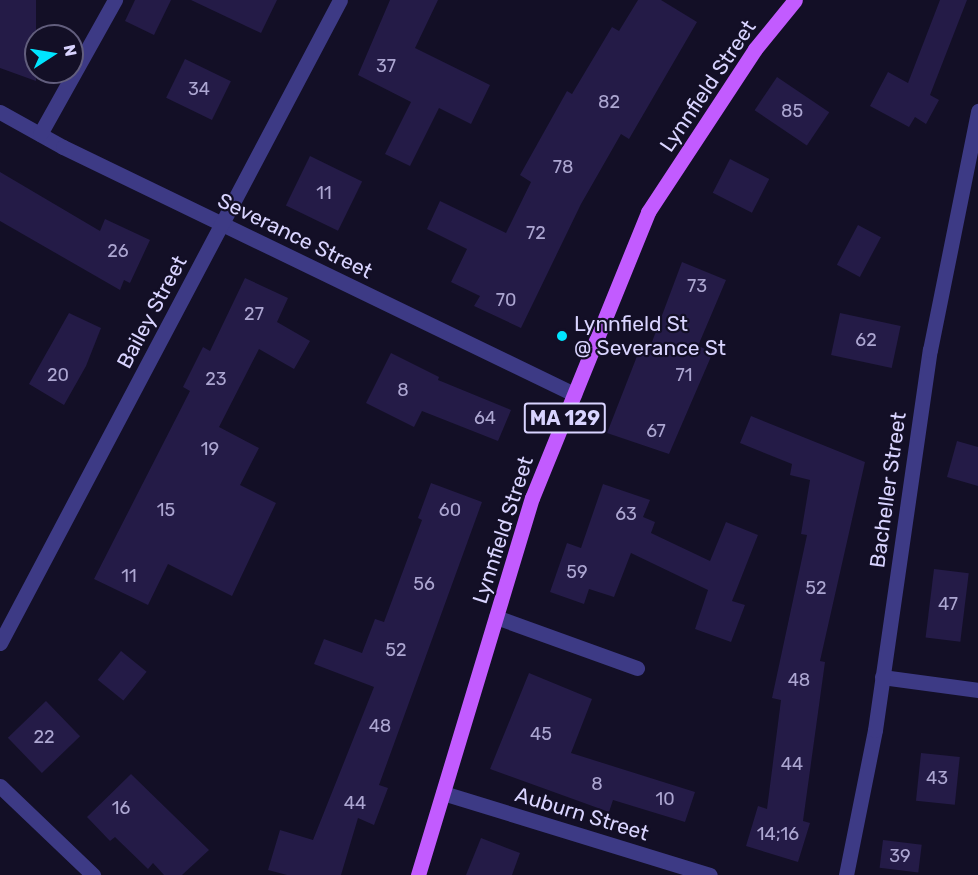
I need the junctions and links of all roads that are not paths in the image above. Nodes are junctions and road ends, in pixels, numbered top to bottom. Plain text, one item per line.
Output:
1 (115, 0) edge
2 (340, 0) edge
3 (795, 0) edge
4 (978, 111) edge
5 (0, 112) edge
6 (40, 134) junction
7 (223, 225) junction
8 (574, 394) junction
9 (496, 616) junction
10 (0, 643) edge
11 (637, 668) dead end
12 (882, 677) junction
13 (978, 690) edge
14 (0, 786) edge
15 (443, 793) junction
16 (93, 875) edge
17 (418, 875) edge
18 (710, 875) edge
19 (846, 875) edge

1 - 6 street
2 - 7 street, Bailey Street
3 - 8 main road, Lynnfield Street / MA 129
4 - 12 street, Bacheller Street
5 - 6 street, Severance Street
6 - 7 street, Severance Street
7 - 8 street, Severance Street
7 - 10 street, Bailey Street
8 - 9 main road, Lynnfield Street / MA 129
9 - 11 street
9 - 15 main road, Lynnfield Street / MA 129
12 - 13 street
12 - 19 street, Bacheller Street
14 - 16 street
15 - 17 main road, Lynnfield Street / MA 129
15 - 18 street, Auburn Street

